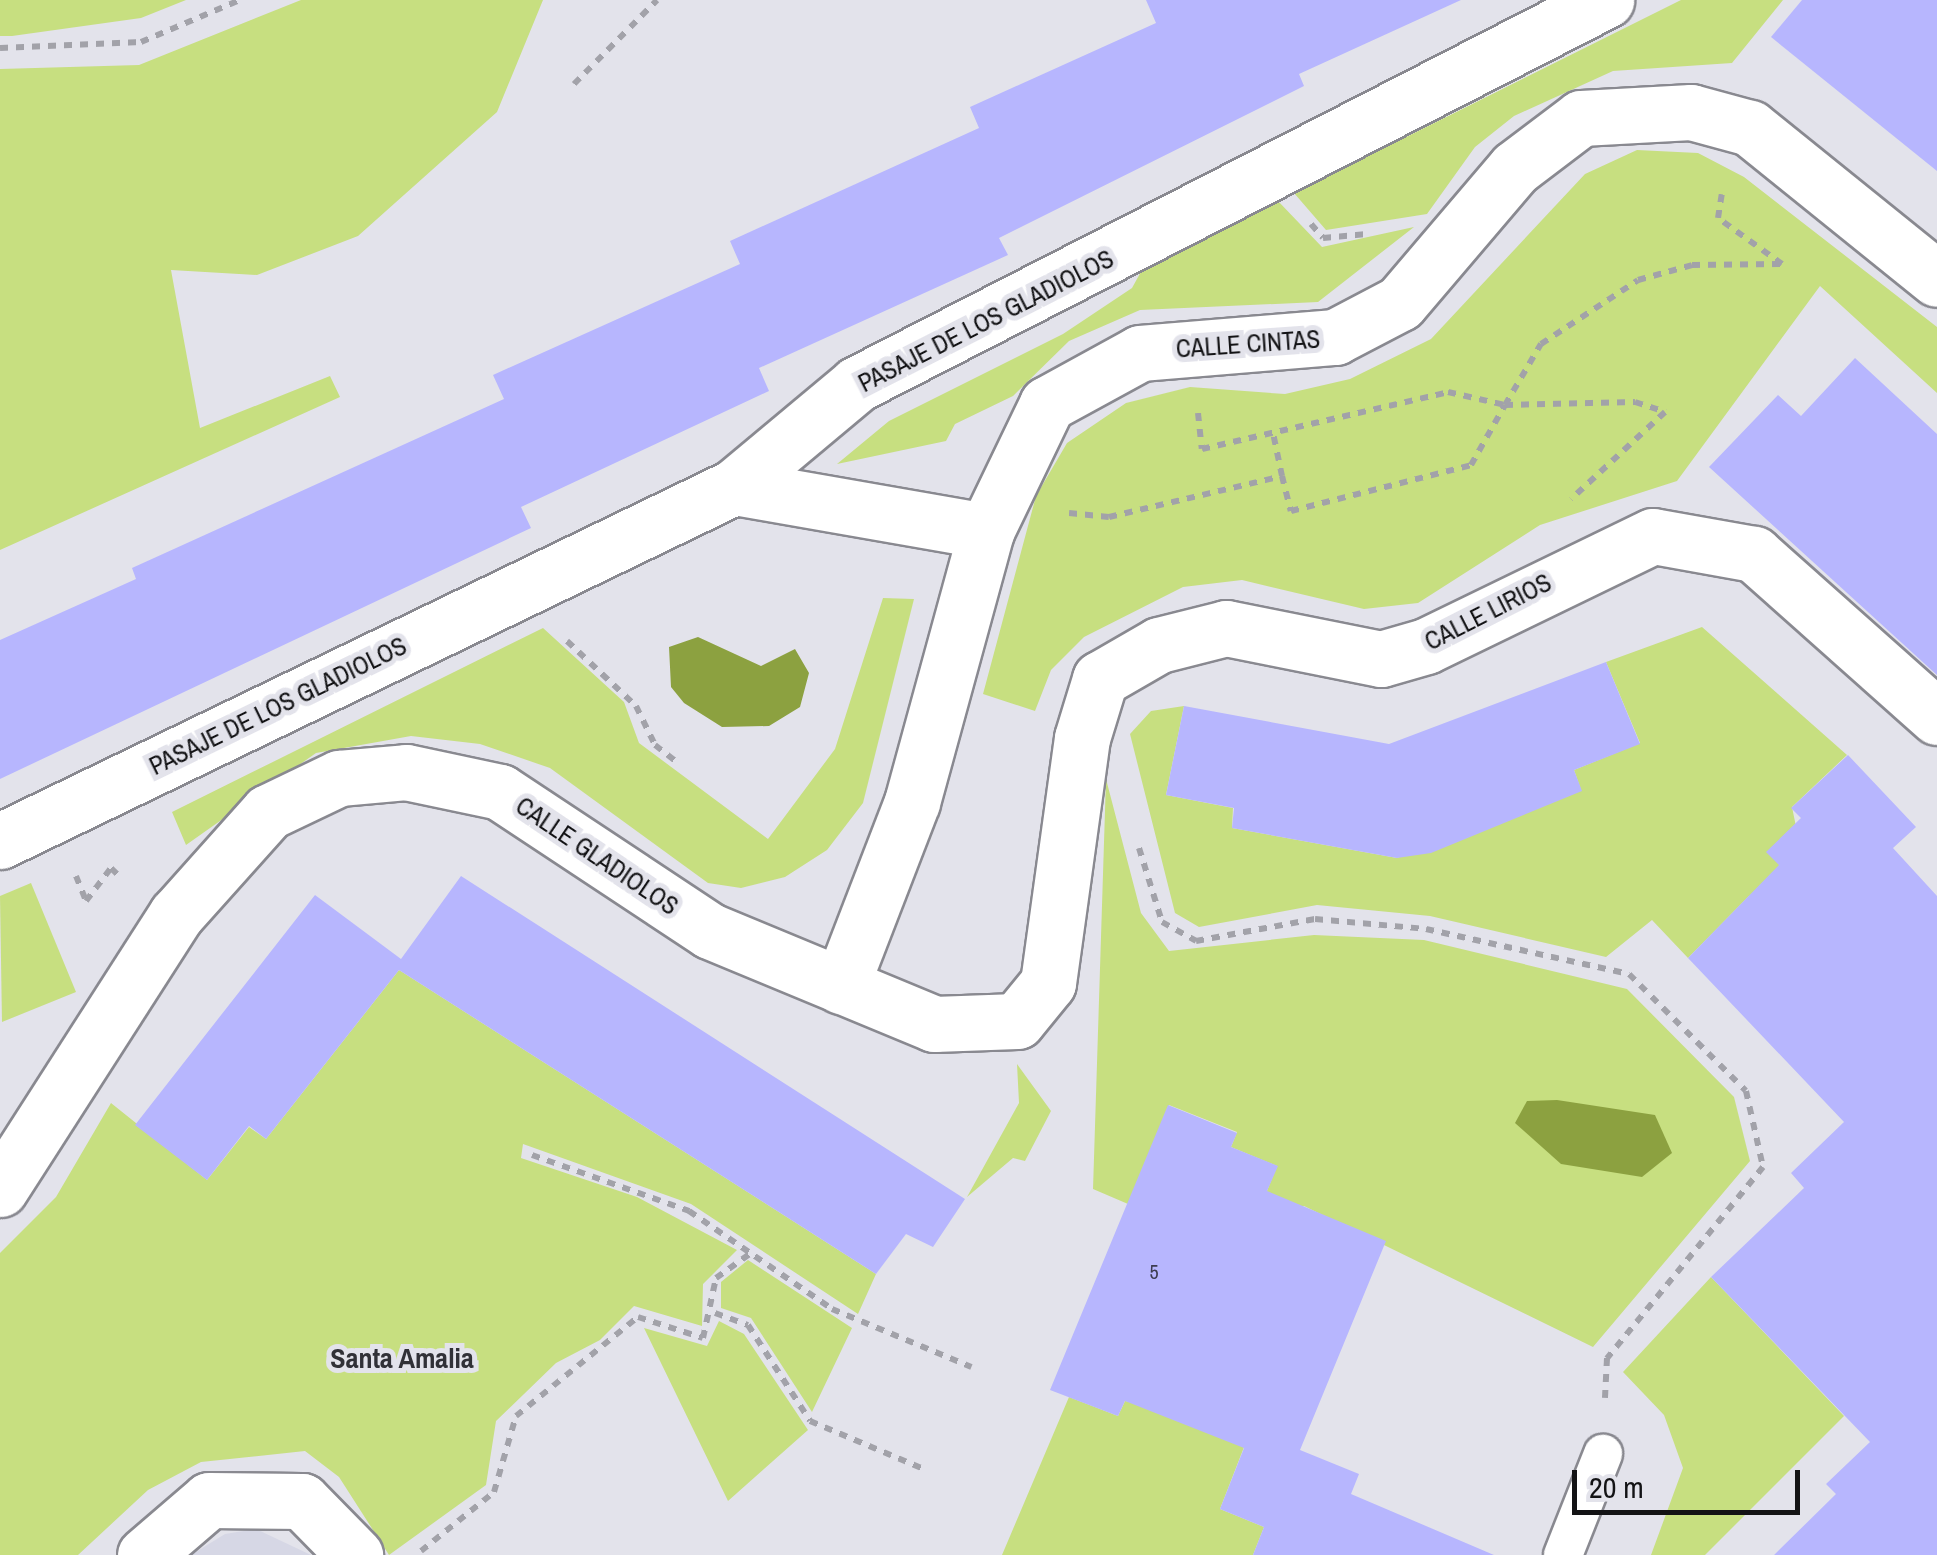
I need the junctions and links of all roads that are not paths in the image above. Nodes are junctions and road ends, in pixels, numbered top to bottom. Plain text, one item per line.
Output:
1 (1606, 0) edge
2 (1937, 279) edge
3 (734, 488) junction
4 (992, 517) junction
5 (1937, 717) edge
6 (0, 841) edge
7 (841, 986) junction
8 (1018, 1021) joint
9 (0, 1189) edge
10 (1603, 1454) dead end
11 (145, 1555) edge
12 (355, 1555) edge
13 (1562, 1555) edge

1 - 3 street, PASAJE DE LOS GLADIOLOS
2 - 4 street, CALLE CINTAS
3 - 4 street
3 - 6 street, PASAJE DE LOS GLADIOLOS
4 - 7 street, CALLE CINTAS
5 - 8 street, CALLE LIRIOS
7 - 8 street, CALLE GLADIOLOS
7 - 9 street, CALLE GLADIOLOS
10 - 13 lane
11 - 12 street

